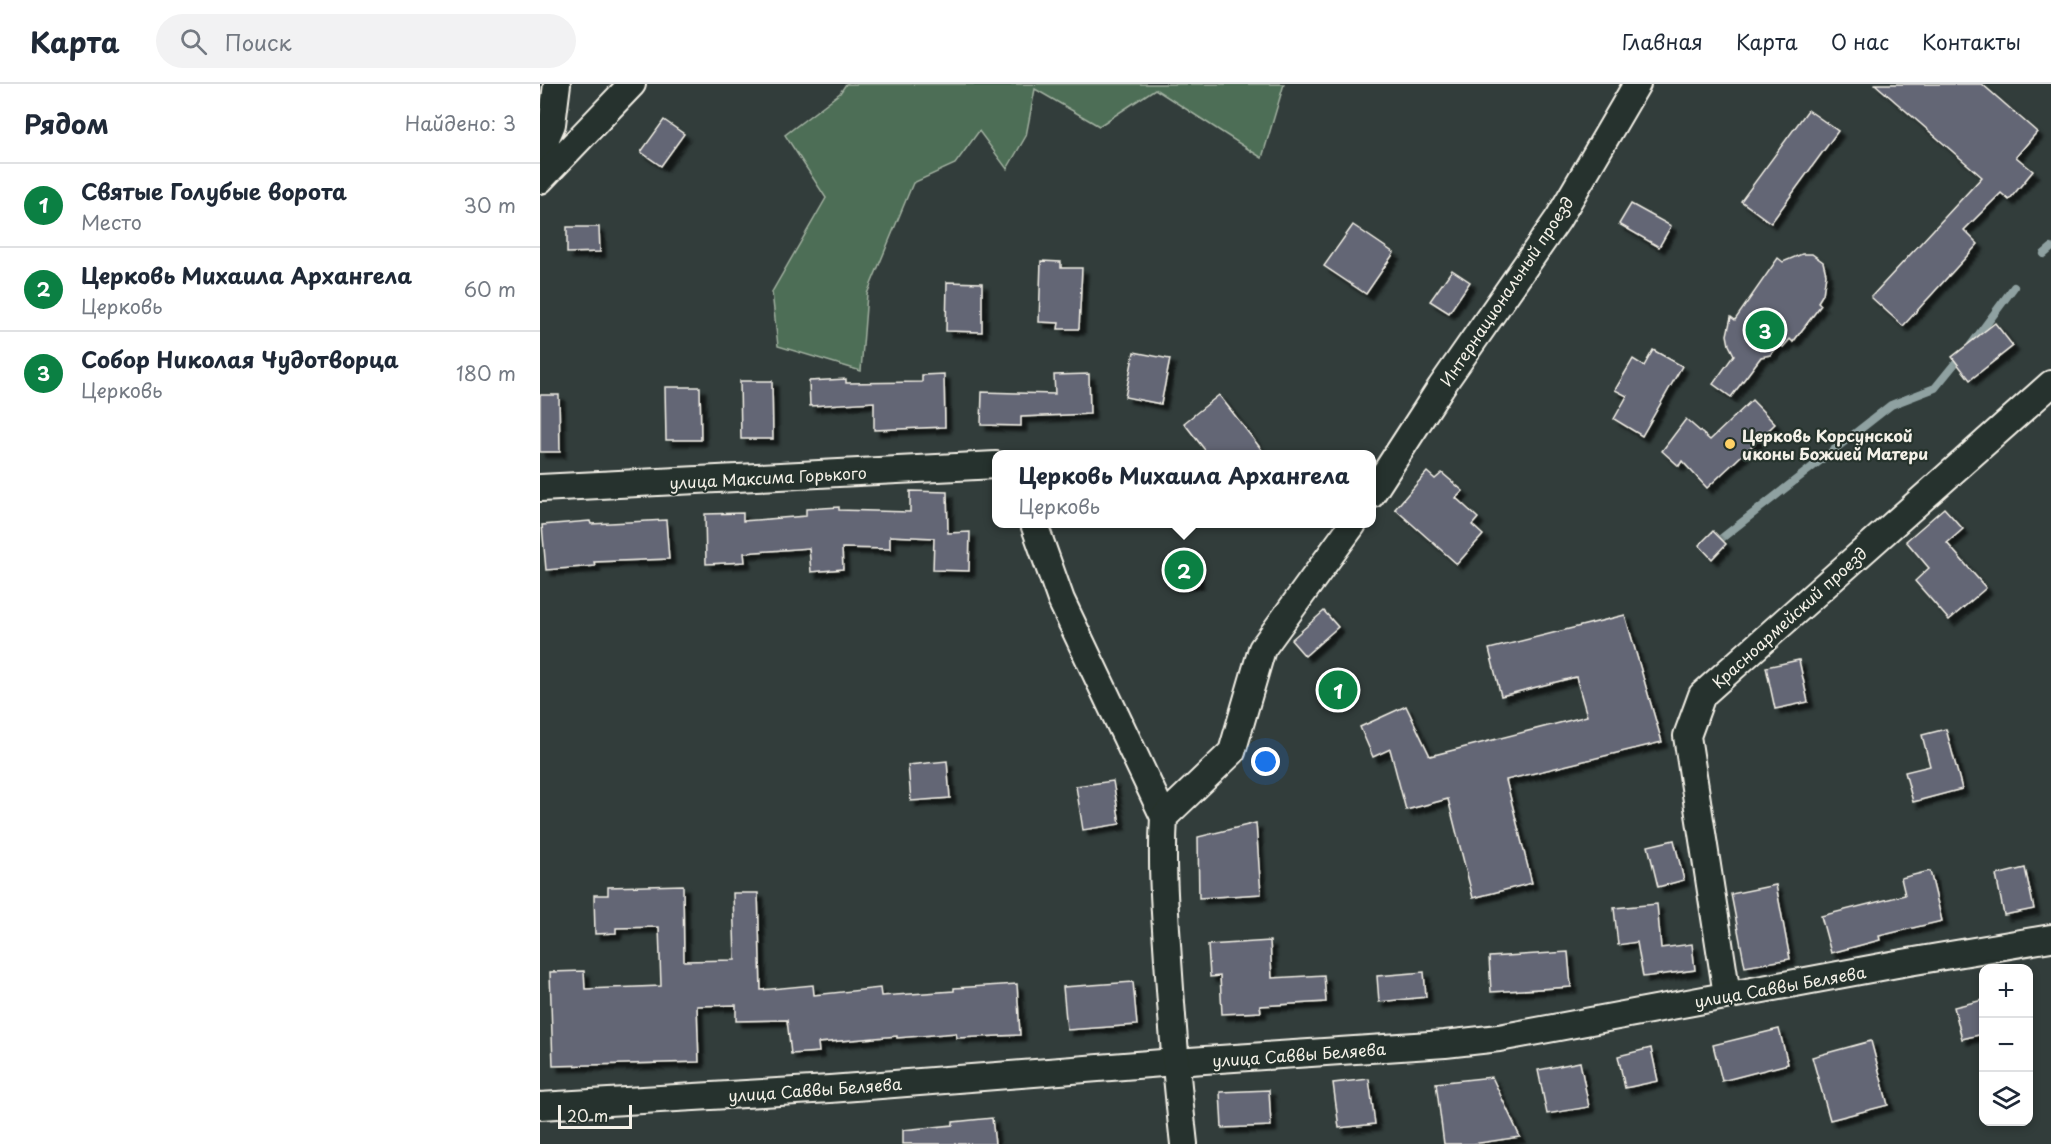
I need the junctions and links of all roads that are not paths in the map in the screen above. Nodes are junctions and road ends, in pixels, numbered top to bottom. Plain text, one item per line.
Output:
1 (557, 84) edge
2 (632, 84) edge
3 (1637, 84) edge
4 (540, 157) edge
5 (540, 180) edge
6 (2051, 384) edge
7 (992, 465) edge
8 (1376, 487) edge
9 (540, 488) edge
10 (1035, 528) edge
11 (1350, 528) edge
12 (1164, 817) junction
13 (2051, 938) edge
14 (1727, 995) junction
15 (1174, 1062) junction
16 (540, 1106) edge
17 (1184, 1144) edge

1 - 4 street
2 - 5 street
3 - 8 street, Интернациональный проезд
6 - 14 street, Красноармейский проезд
7 - 9 street, улица Максима Горького
10 - 12 street
11 - 12 street
12 - 15 street
13 - 14 street, улица Саввы Беляева
14 - 15 street, улица Саввы Беляева
15 - 16 street, улица Саввы Беляева
15 - 17 street

